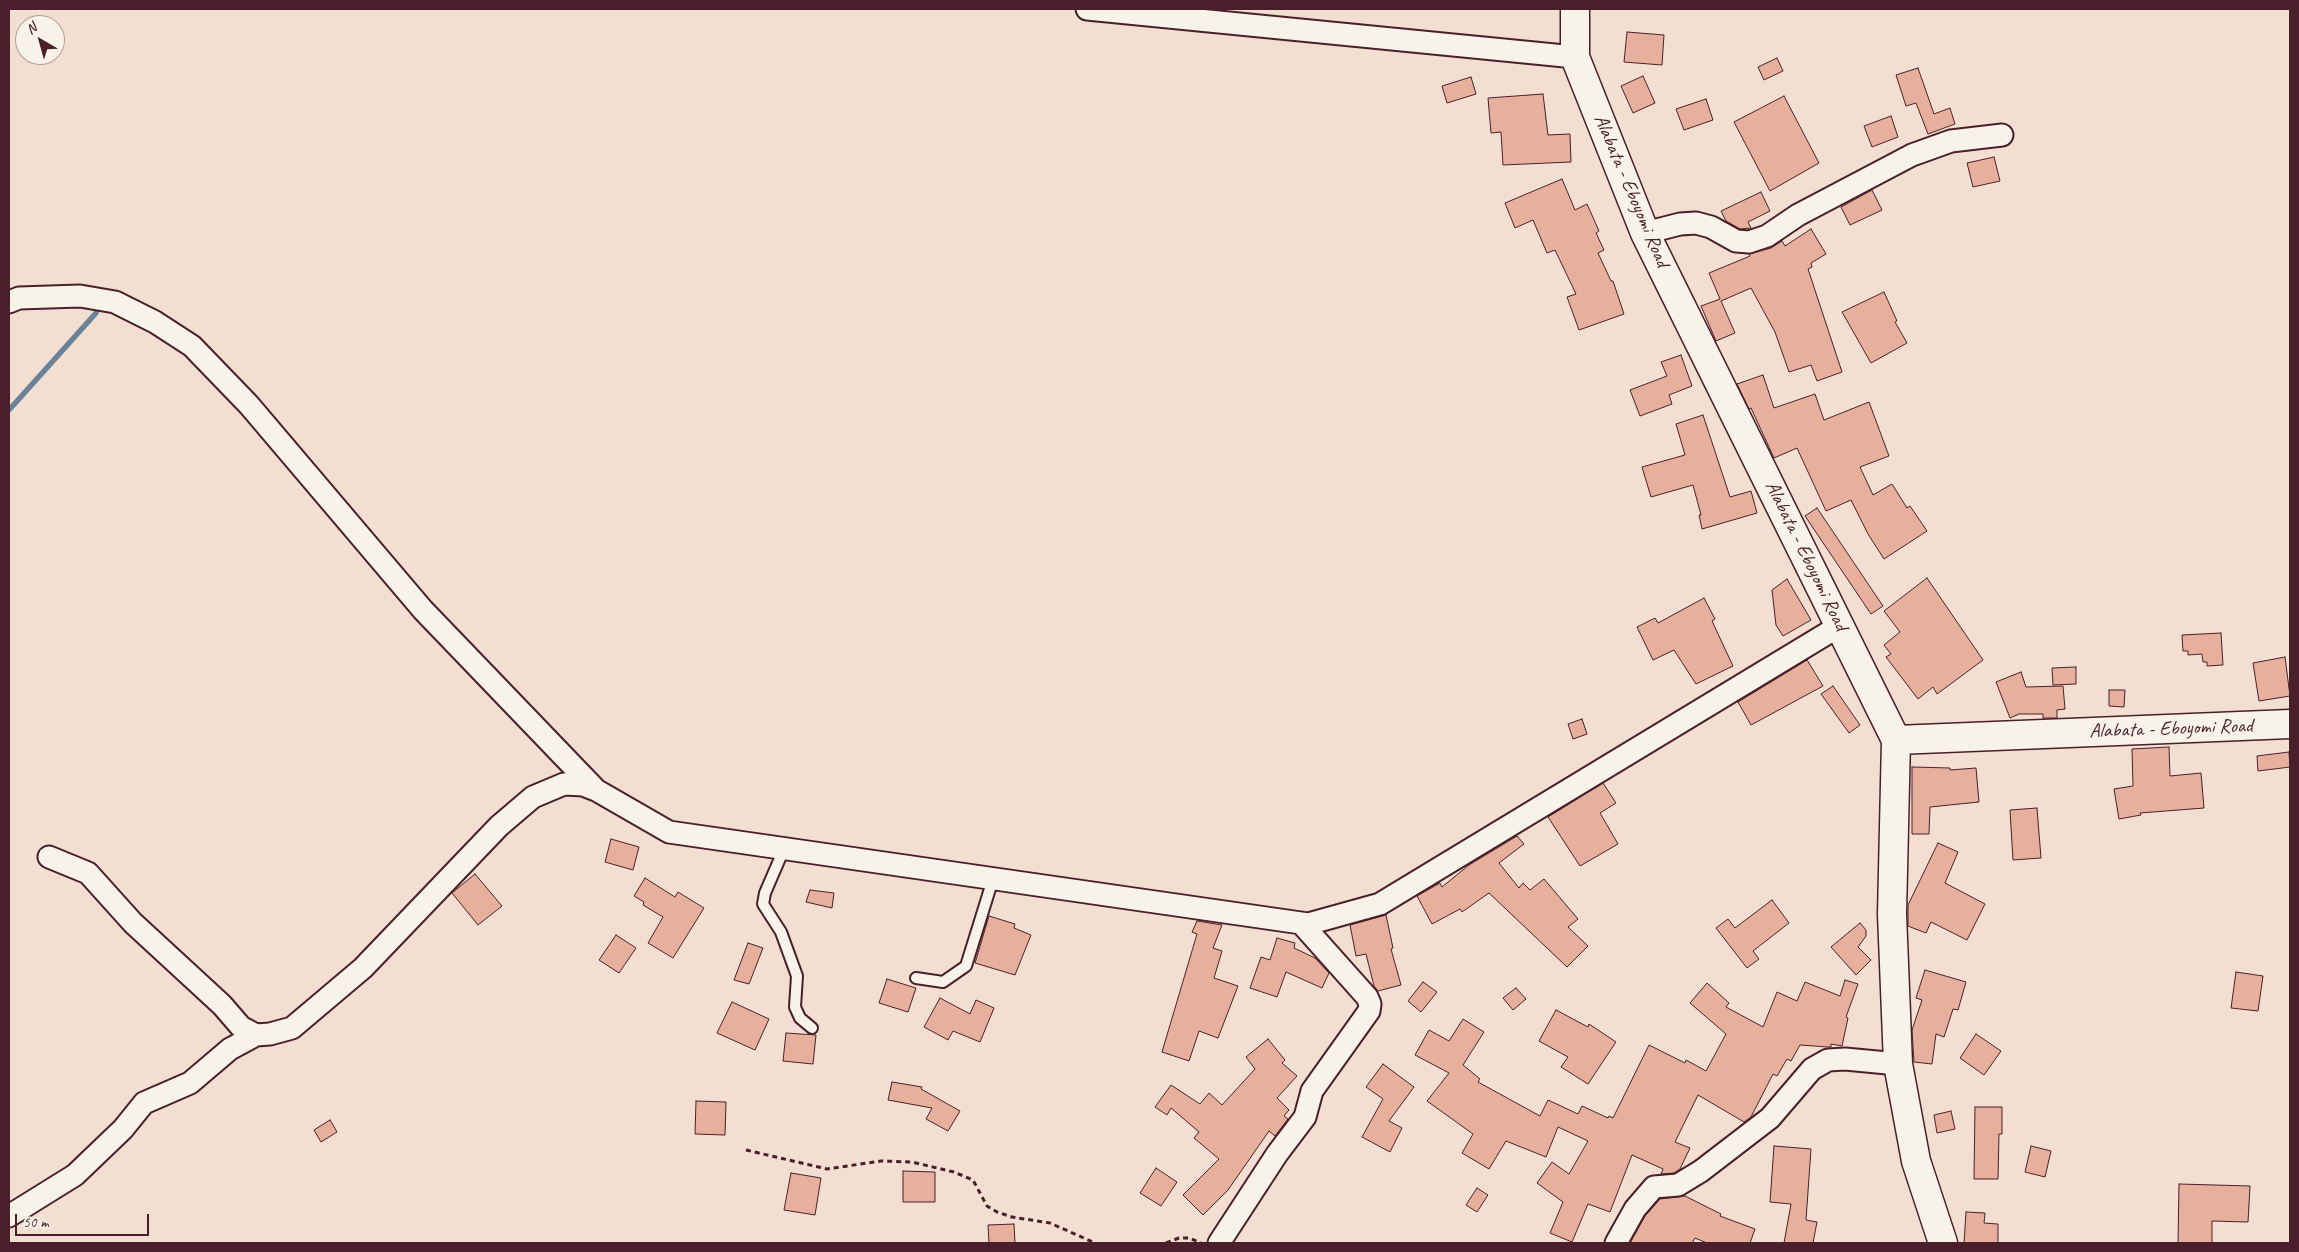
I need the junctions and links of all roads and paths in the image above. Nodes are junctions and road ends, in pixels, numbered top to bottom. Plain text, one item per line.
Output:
1 (1087, 9) edge
2 (1575, 9) edge
3 (1575, 56) junction
4 (2002, 135) dead end
5 (1645, 233) junction
6 (12, 298) edge
7 (1841, 626) junction
8 (2290, 724) edge
9 (1896, 740) junction
10 (596, 790) junction
11 (784, 849) junction
12 (49, 857) dead end
13 (992, 879) junction
14 (1301, 923) junction
15 (916, 978) dead end
16 (812, 1028) dead end
17 (256, 1036) junction
18 (1898, 1064) junction
19 (746, 1150) dead end
20 (9, 1216) edge
21 (1095, 1243) edge
22 (1166, 1243) edge
23 (1202, 1243) edge
24 (1218, 1243) edge
25 (1616, 1243) edge
26 (1943, 1243) edge

1 - 3 street
2 - 3 main road, Alabata - Eboyomi Road
3 - 5 main road, Alabata - Eboyomi Road
4 - 5 street
5 - 7 main road, Alabata - Eboyomi Road
6 - 10 street
7 - 9 main road, Alabata - Eboyomi Road
7 - 14 street
8 - 9 main road, Alabata - Eboyomi Road
9 - 18 main road
10 - 11 street
10 - 17 street
11 - 13 street
11 - 16 lane
12 - 17 street
13 - 14 street
13 - 15 lane
14 - 24 street
17 - 20 street
18 - 25 street
18 - 26 main road
19 - 21 path
22 - 23 path

